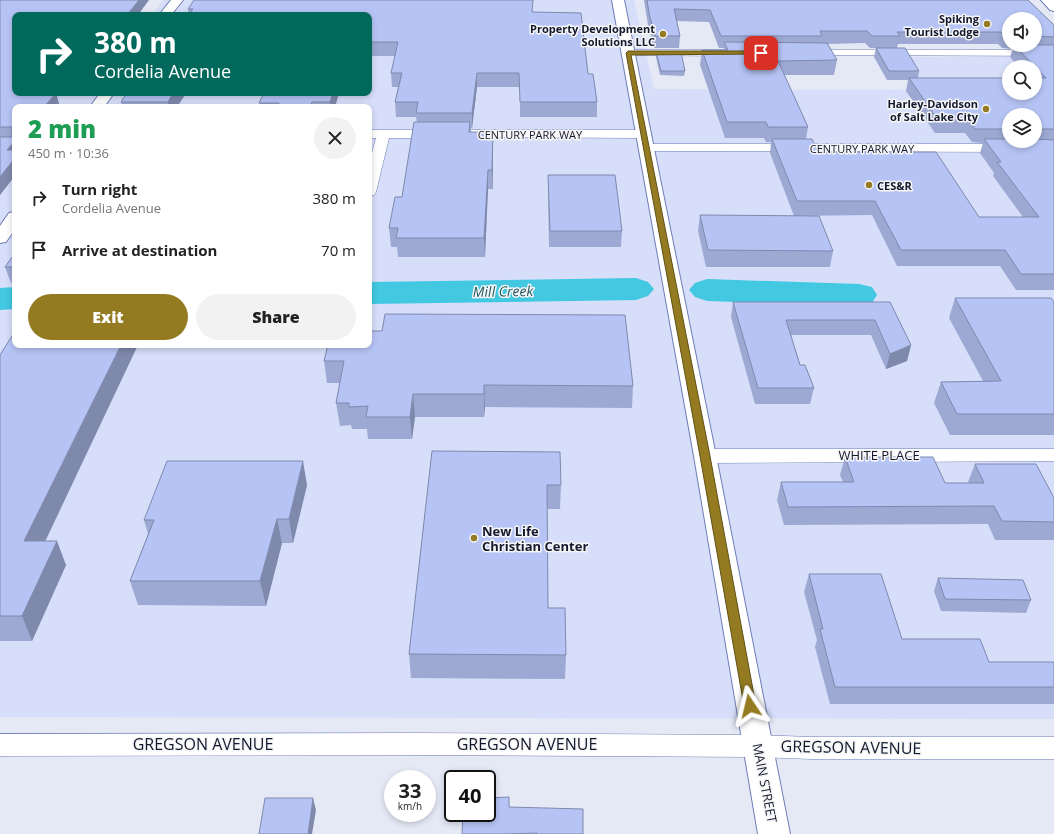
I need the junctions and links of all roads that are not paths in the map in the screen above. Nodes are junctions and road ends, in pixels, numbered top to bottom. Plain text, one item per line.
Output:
1 (176, 0) edge
2 (618, 0) edge
3 (1047, 0) edge
4 (1054, 7) edge
5 (167, 12) edge
6 (628, 53) junction
7 (741, 53) edge
8 (796, 53) edge
9 (1054, 53) edge
10 (372, 134) edge
11 (383, 134) junction
12 (645, 141) junction
13 (1054, 148) edge
14 (372, 180) edge
15 (12, 221) edge
16 (0, 238) edge
17 (1054, 455) edge
18 (705, 456) junction
19 (0, 745) edge
20 (757, 746) junction
21 (1054, 748) edge
22 (774, 834) edge

1 - 5 street
2 - 6 street, MAIN STREET
3 - 4 street
6 - 7 street
6 - 12 street, MAIN STREET
8 - 9 street
10 - 11 street, CENTURY PARK WAY
11 - 12 street, CENTURY PARK WAY
11 - 14 street
12 - 13 street, CENTURY PARK WAY
12 - 18 street, MAIN STREET
15 - 16 street
17 - 18 street, WHITE PLACE
18 - 20 street, MAIN STREET
19 - 20 street, GREGSON AVENUE
20 - 21 street, GREGSON AVENUE
20 - 22 street, MAIN STREET

